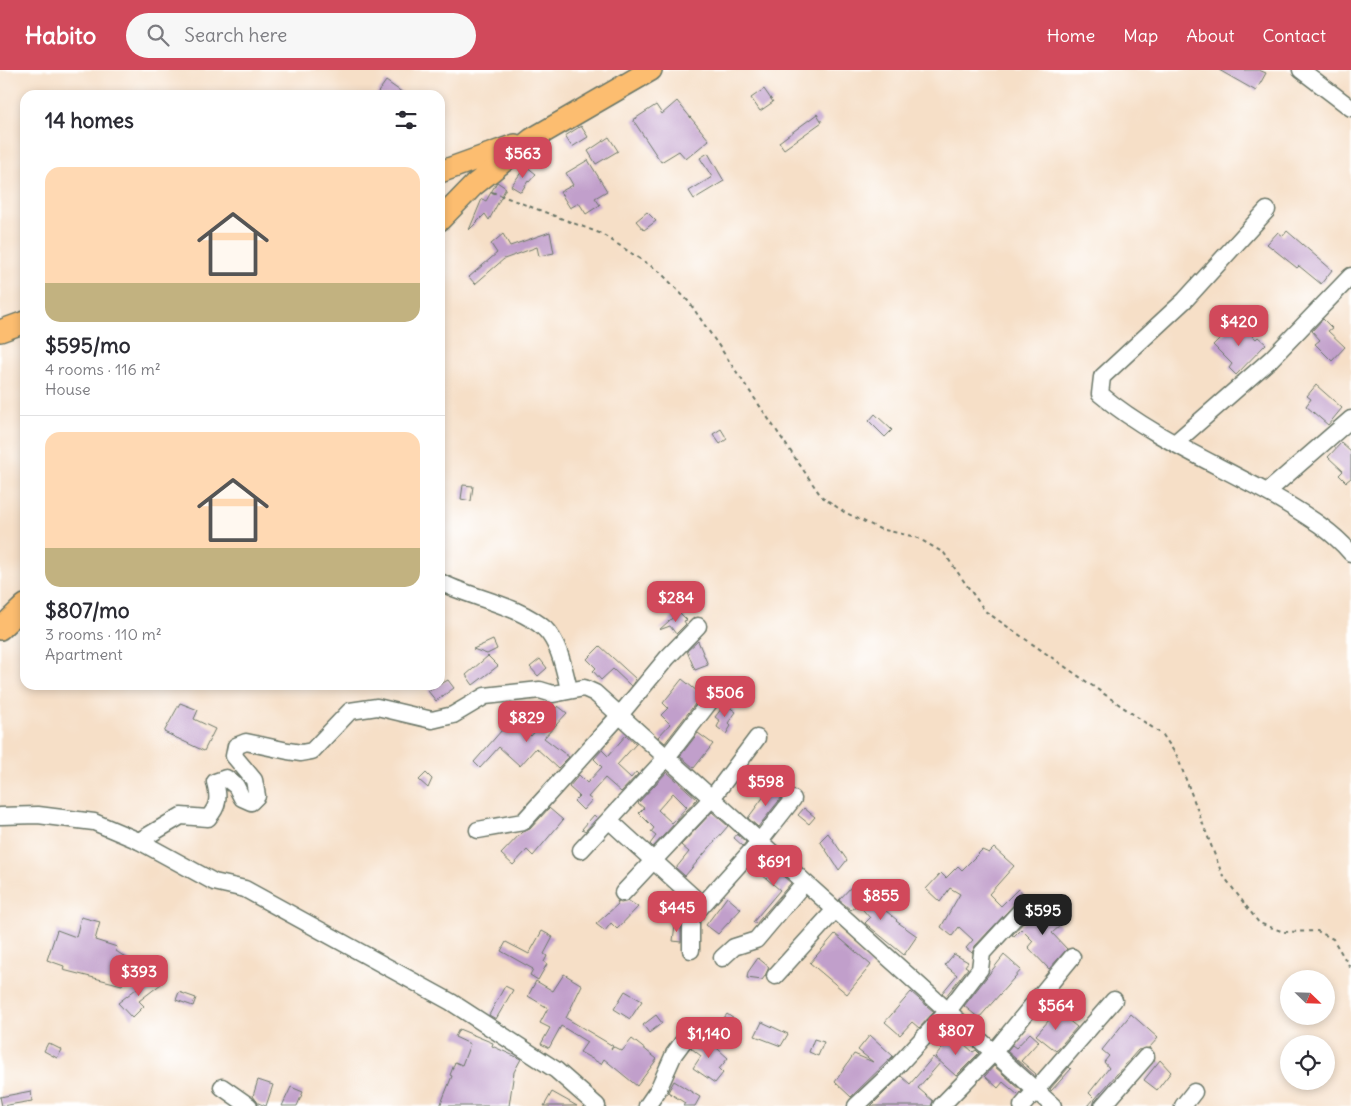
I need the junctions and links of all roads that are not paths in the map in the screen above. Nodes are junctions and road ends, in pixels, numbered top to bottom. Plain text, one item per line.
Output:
1 (651, 70) edge
2 (1301, 70) edge
3 (1351, 108) edge
4 (532, 140) junction
5 (445, 170) edge
6 (445, 181) edge
7 (474, 185) junction
8 (1267, 210) dead end
9 (445, 215) edge
10 (1351, 276) edge
11 (20, 324) edge
12 (0, 332) edge
13 (1351, 419) edge
14 (1175, 443) junction
15 (1267, 492) junction
16 (1350, 550) edge
17 (445, 584) edge
18 (20, 610) edge
19 (698, 626) dead end
20 (0, 628) edge
21 (569, 689) junction
22 (711, 700) dead end
23 (619, 716) junction
24 (757, 738) dead end
25 (667, 758) junction
26 (712, 798) junction
27 (793, 799) dead end
28 (0, 816) edge
29 (610, 821) junction
30 (478, 830) dead end
31 (760, 841) junction
32 (139, 842) junction
33 (581, 850) dead end
34 (654, 861) junction
35 (804, 883) junction
36 (623, 893) dead end
37 (1028, 903) dead end
38 (702, 905) junction
39 (834, 911) junction
40 (691, 950) dead end
41 (1072, 957) dead end
42 (722, 958) dead end
43 (775, 976) dead end
44 (1114, 1000) dead end
45 (948, 1011) junction
46 (691, 1032) dead end
47 (993, 1053) junction
48 (1146, 1058) dead end
49 (222, 1087) dead end
50 (1036, 1090) junction
51 (1194, 1092) dead end
52 (250, 1106) edge
53 (597, 1106) edge
54 (647, 1106) edge
55 (856, 1106) edge
56 (941, 1106) edge
57 (1022, 1106) edge
58 (1053, 1106) edge
59 (1103, 1106) edge
60 (1183, 1106) edge

1 - 4 main road
2 - 3 street
4 - 5 main road
4 - 7 main road
6 - 7 main road
7 - 9 main road
8 - 14 street
10 - 14 street
11 - 12 main road
13 - 15 street
14 - 15 street
15 - 16 street
17 - 21 street
18 - 20 main road
19 - 23 street
21 - 23 street
21 - 32 street
22 - 25 street
23 - 25 street
23 - 30 street
24 - 26 street
25 - 26 street
25 - 29 street
26 - 31 street
26 - 34 street
27 - 31 street
28 - 32 street
29 - 33 street
29 - 34 street
31 - 35 street
31 - 38 street
32 - 53 street
34 - 36 street
34 - 38 street
35 - 39 street
35 - 42 street
37 - 45 street
38 - 40 street
39 - 43 street
39 - 45 street
41 - 47 street
44 - 50 street
45 - 47 street
45 - 55 street
46 - 54 street
47 - 50 street
47 - 56 street
48 - 59 street
49 - 52 street
50 - 57 street
50 - 58 street
51 - 60 street

